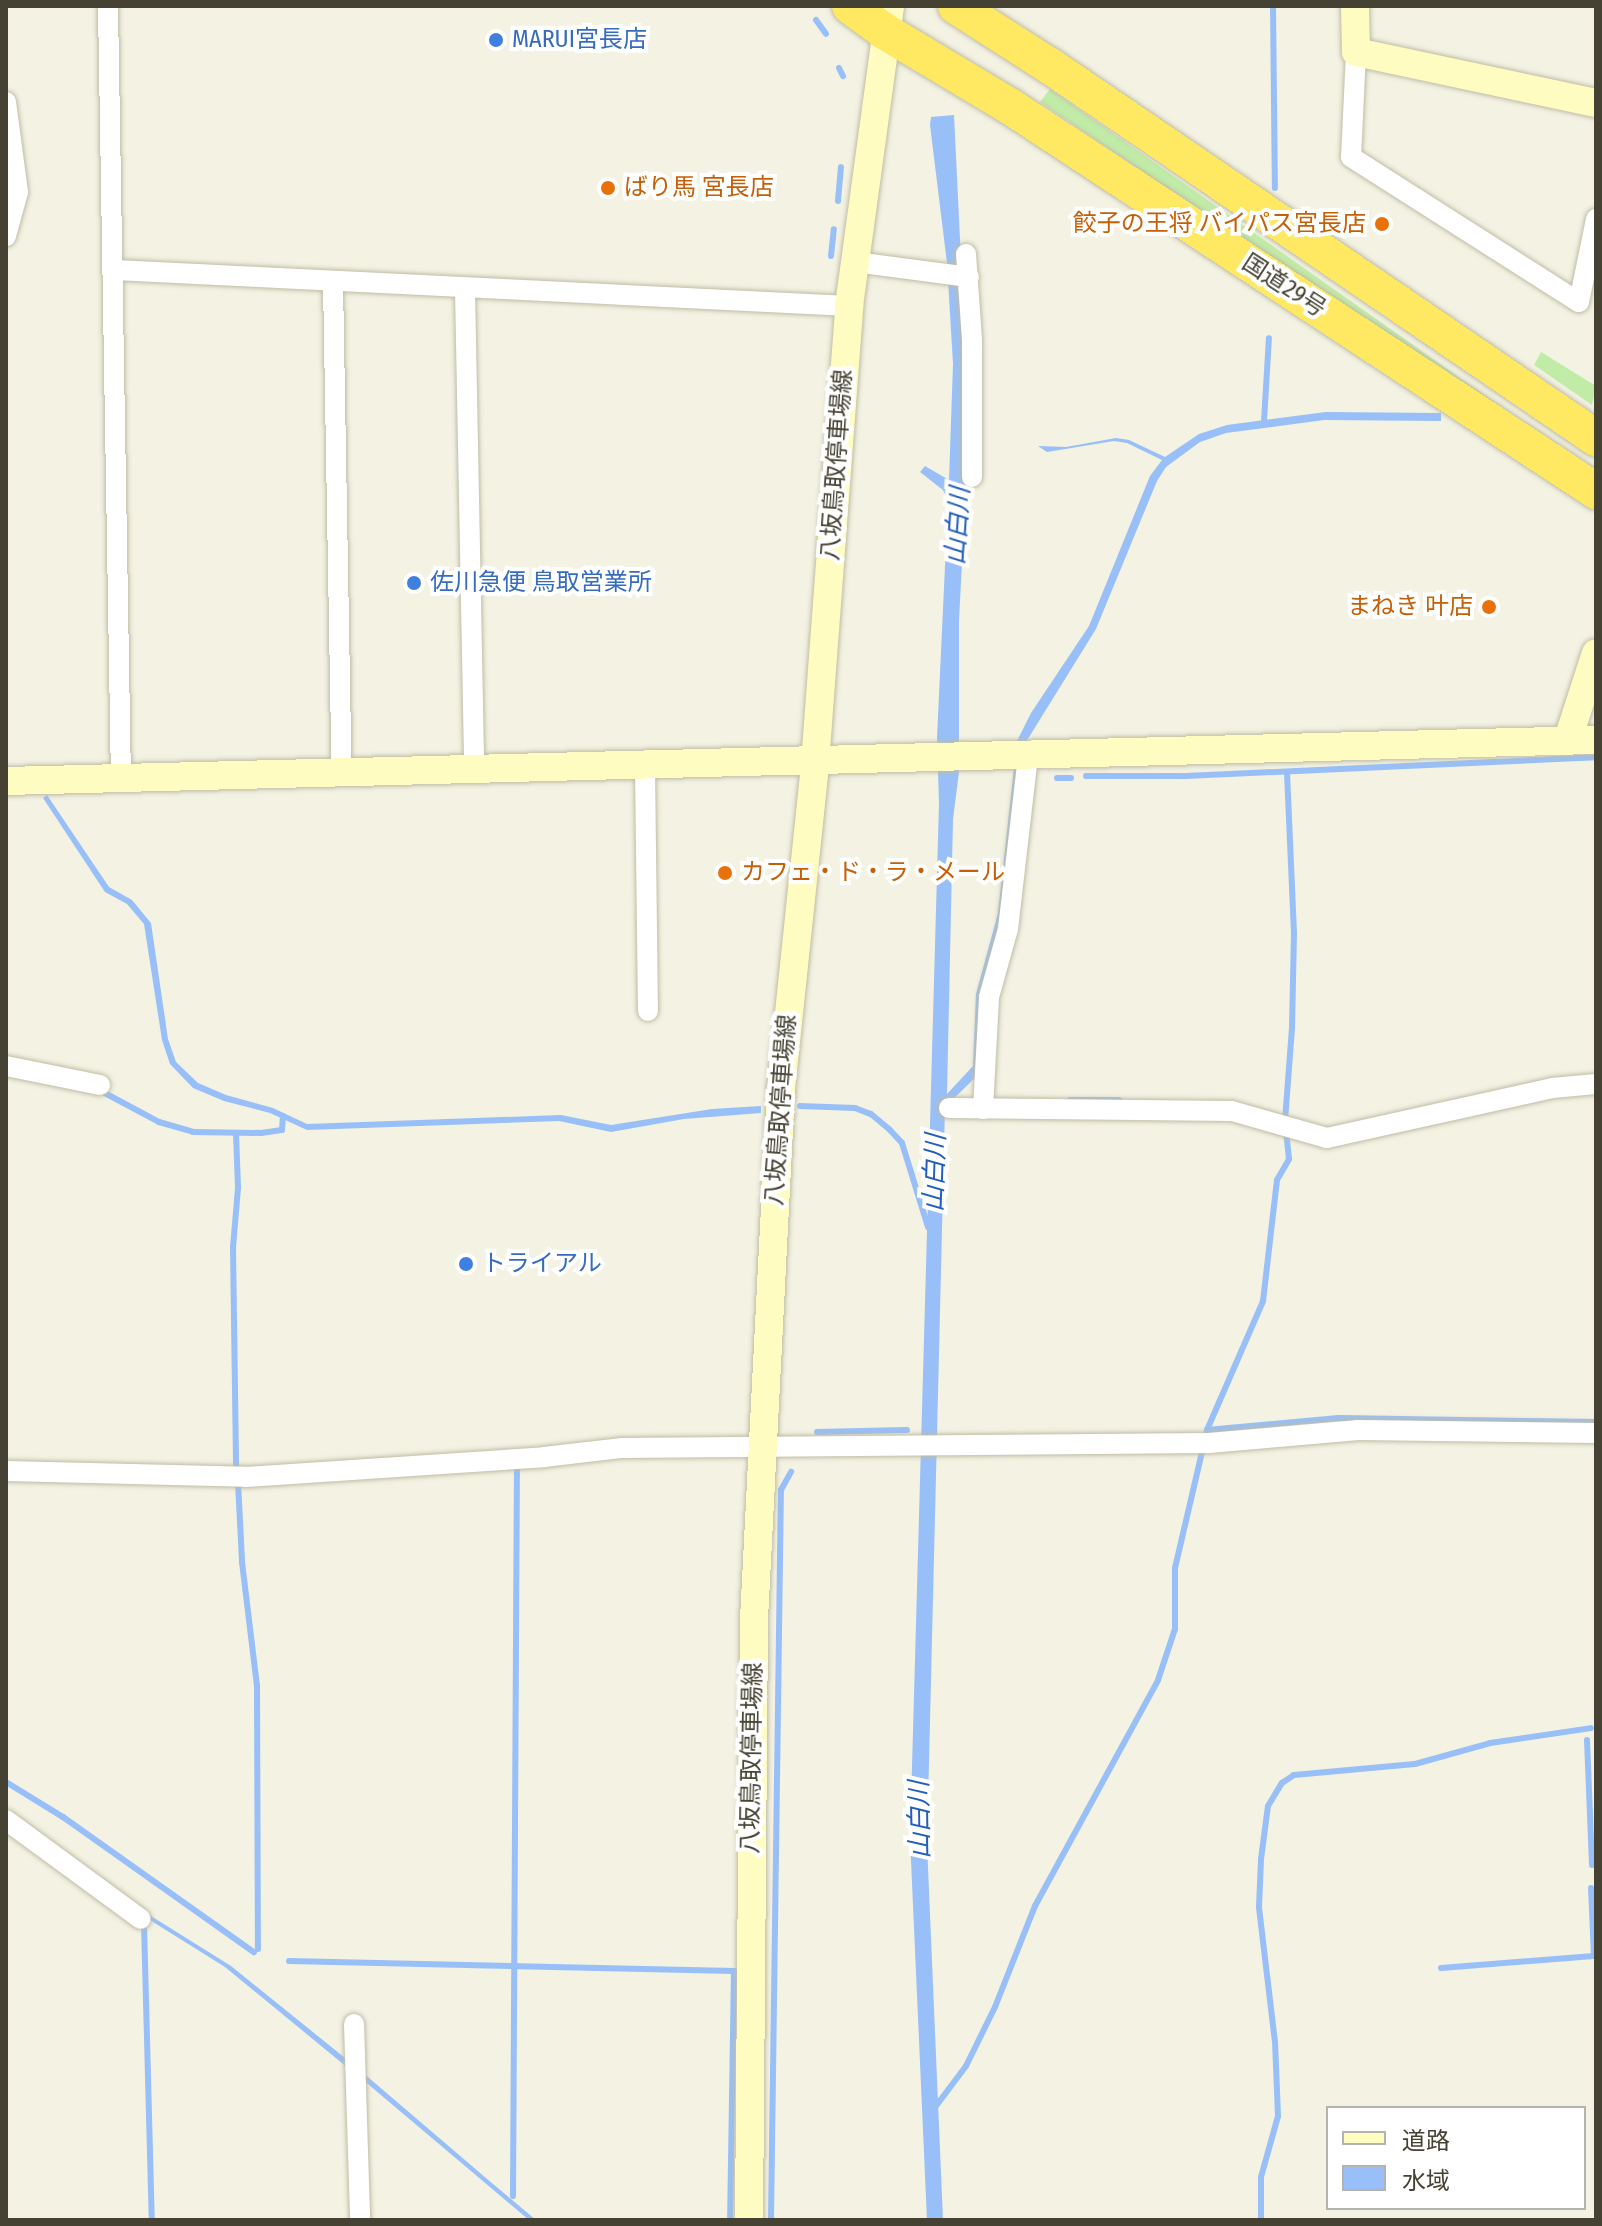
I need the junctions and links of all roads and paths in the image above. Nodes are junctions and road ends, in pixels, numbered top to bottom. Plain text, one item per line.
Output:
1 (108, 6) edge
2 (850, 6) edge
3 (956, 6) edge
4 (1355, 6) edge
5 (887, 18) edge
6 (1356, 52) junction
7 (6, 102) edge
8 (1596, 103) edge
9 (1596, 219) edge
10 (6, 236) edge
11 (966, 254) dead end
12 (855, 262) junction
13 (115, 270) junction
14 (969, 277) junction
15 (333, 281) junction
16 (465, 289) junction
17 (849, 306) junction
18 (1596, 438) edge
19 (972, 477) dead end
20 (1596, 491) edge
21 (1596, 653) edge
22 (1582, 740) edge
23 (1028, 756) junction
24 (815, 763) junction
25 (645, 767) junction
26 (474, 771) junction
27 (342, 774) junction
28 (121, 778) junction
29 (6, 781) edge
30 (648, 1011) dead end
31 (6, 1066) edge
32 (1596, 1084) edge
33 (100, 1085) dead end
34 (949, 1108) dead end
35 (983, 1109) junction
36 (1596, 1433) edge
37 (762, 1445) junction
38 (6, 1471) edge
39 (6, 1820) edge
40 (141, 1919) dead end
41 (354, 2024) dead end
42 (360, 2220) edge
43 (749, 2220) edge

1 - 13 street
2 - 5 highway, 国道29号
3 - 18 highway, 国道29号
4 - 6 main road
5 - 12 main road, 八坂鳥取停車場線
5 - 20 highway, 国道29号
6 - 8 main road
6 - 9 street
7 - 10 street
11 - 14 street
12 - 14 street
12 - 17 main road, 八坂鳥取停車場線
13 - 15 street
13 - 28 street
14 - 19 street
15 - 16 street
15 - 27 street
16 - 17 street
16 - 26 street
17 - 24 main road, 八坂鳥取停車場線
21 - 22 main road
22 - 23 main road
23 - 24 main road
23 - 35 street
24 - 25 main road
24 - 37 main road, 八坂鳥取停車場線
25 - 26 main road
25 - 30 street
26 - 27 main road
27 - 28 main road
28 - 29 main road
31 - 33 street
32 - 35 street
34 - 35 street
36 - 37 street
37 - 38 street
37 - 43 main road, 八坂鳥取停車場線
39 - 40 street
41 - 42 street

